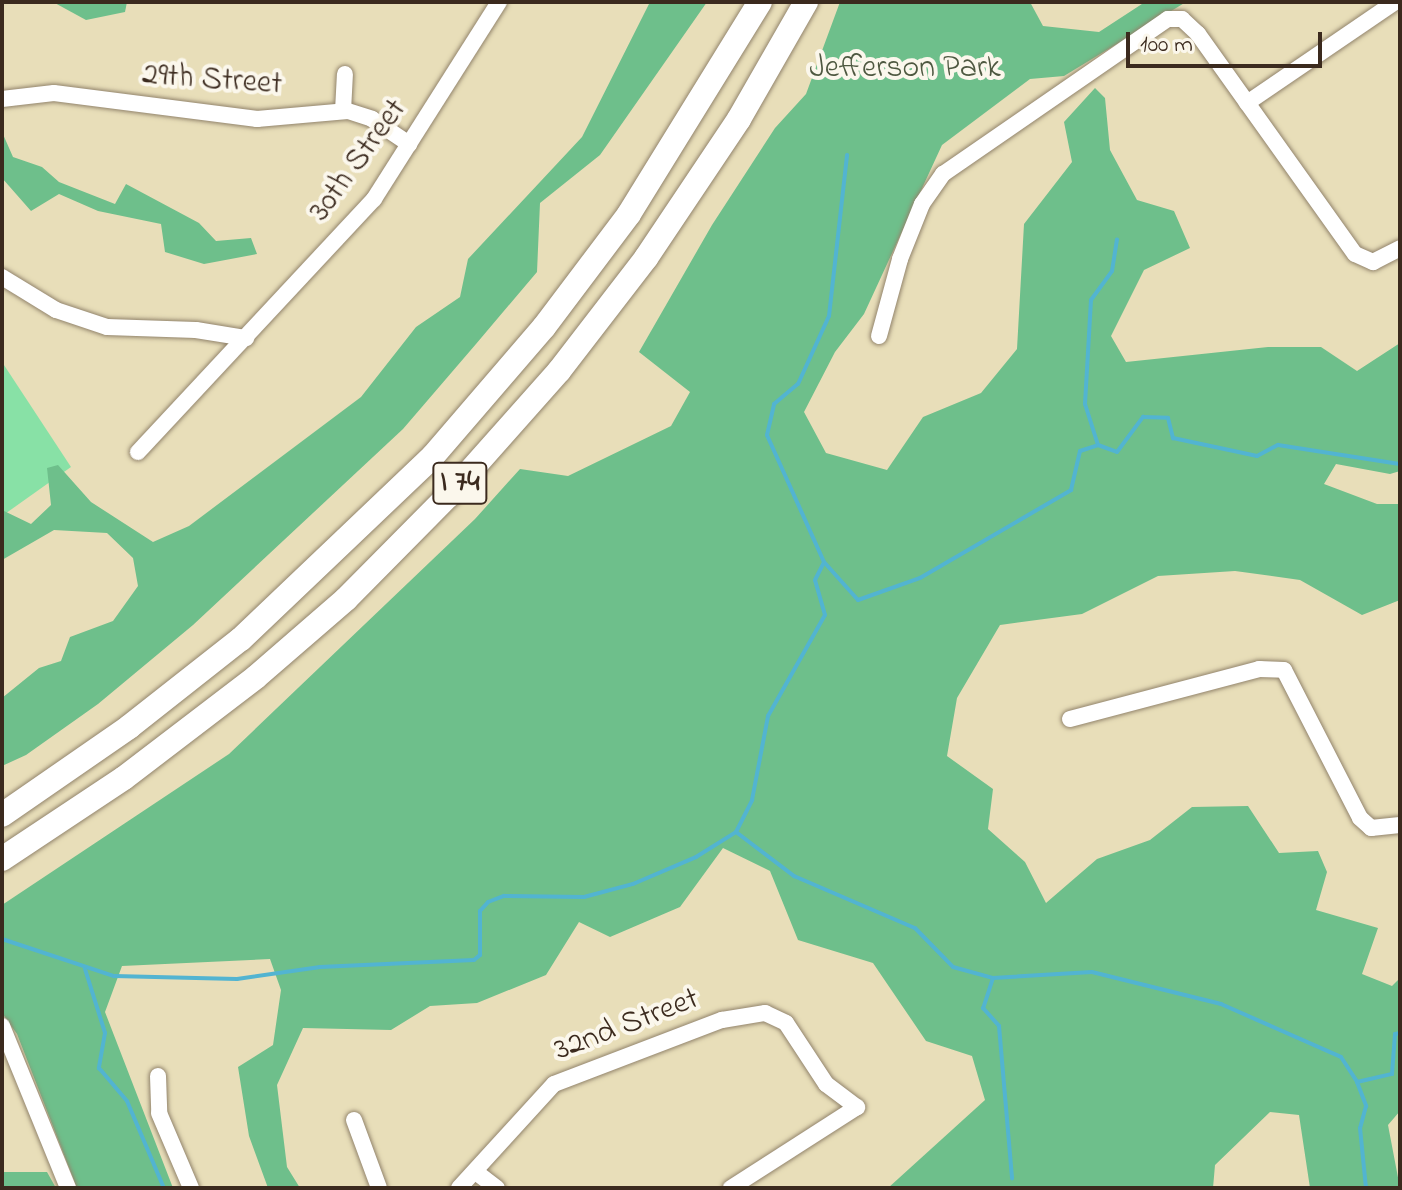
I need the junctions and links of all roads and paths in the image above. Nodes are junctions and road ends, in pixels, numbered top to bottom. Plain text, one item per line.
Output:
1 (499, 2) edge
2 (760, 2) edge
3 (806, 2) edge
4 (1395, 2) edge
5 (345, 74) dead end
6 (2, 99) edge
7 (1247, 103) junction
8 (343, 111) junction
9 (409, 144) junction
10 (1400, 248) edge
11 (2, 277) edge
12 (879, 336) dead end
13 (246, 338) junction
14 (138, 452) dead end
15 (1070, 719) dead end
16 (2, 815) edge
17 (1400, 825) edge
18 (2, 859) edge
19 (2, 1026) edge
20 (158, 1076) dead end
21 (354, 1120) dead end
22 (477, 1173) junction
23 (68, 1188) edge
24 (191, 1188) edge
25 (379, 1188) edge
26 (459, 1188) edge
27 (497, 1188) edge
28 (731, 1188) edge

1 - 9 street, 30th Street
2 - 16 highway, I 74
3 - 18 highway, I 74
4 - 7 street
5 - 8 street
6 - 8 street, 29th Street
7 - 10 street
7 - 12 street
8 - 9 street, 29th Street
9 - 13 street, 30th Street
11 - 13 street
13 - 14 street, 30th Street
15 - 17 street
19 - 23 street
20 - 24 street
21 - 25 street
22 - 26 street, 32nd Street
22 - 27 street
22 - 28 street, 32nd Street

